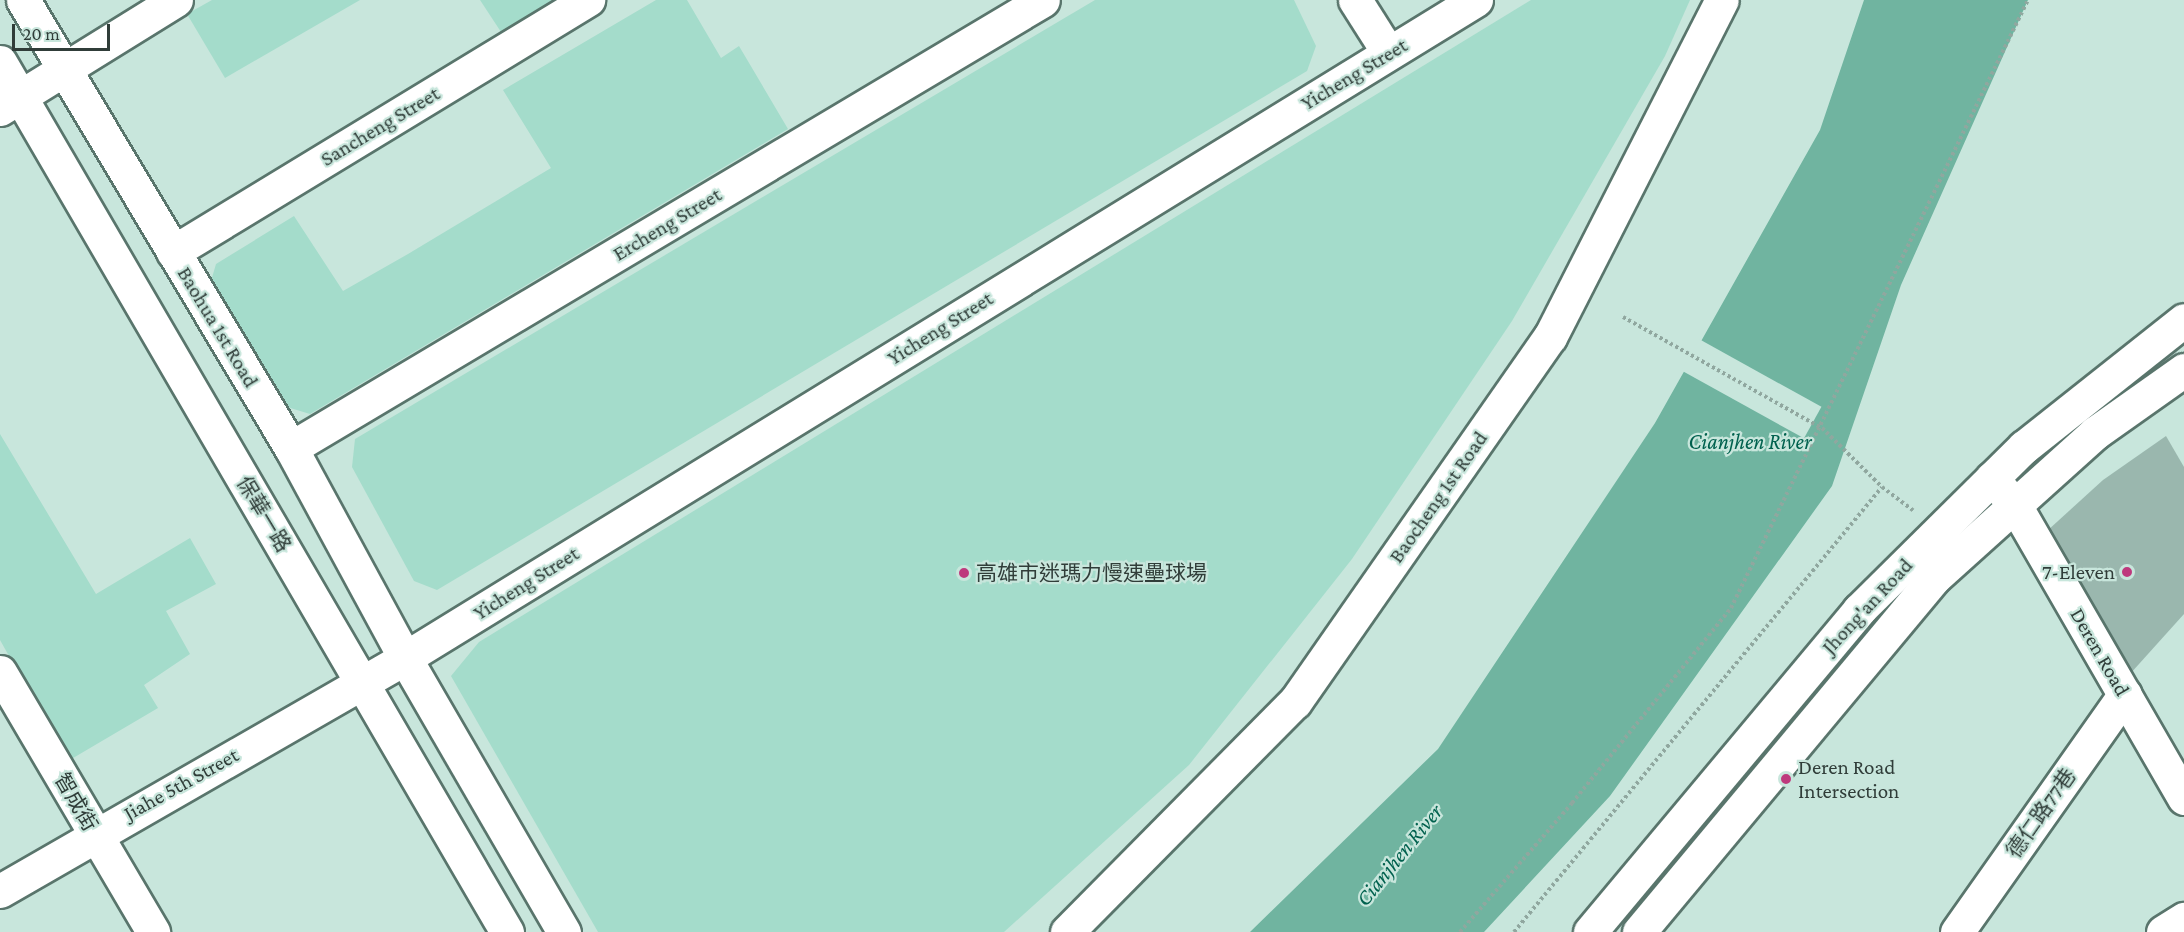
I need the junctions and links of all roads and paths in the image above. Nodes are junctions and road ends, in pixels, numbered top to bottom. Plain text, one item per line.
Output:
1 (23, 0) edge
2 (176, 0) edge
3 (588, 0) edge
4 (1043, 0) edge
5 (1355, 0) edge
6 (1476, 0) edge
7 (1722, 0) edge
8 (2028, 0) edge
9 (1388, 52) junction
10 (0, 62) edge
11 (62, 71) junction
12 (10, 103) edge
13 (173, 252) junction
14 (1623, 317) dead end
15 (2184, 320) edge
16 (2184, 370) edge
17 (1822, 428) junction
18 (291, 448) junction
19 (1992, 478) junction
20 (1882, 487) junction
21 (2016, 507) junction
22 (1940, 530) junction
23 (405, 658) junction
24 (0, 672) edge
25 (364, 681) junction
26 (2125, 694) junction
27 (2184, 798) edge
28 (94, 833) junction
29 (0, 891) edge
30 (2184, 919) edge
31 (153, 932) edge
32 (507, 932) edge
33 (564, 932) edge
34 (1067, 932) edge
35 (1460, 932) edge
36 (1514, 932) edge
37 (1590, 932) edge
38 (1639, 932) edge
39 (1957, 932) edge
40 (2163, 932) edge

1 - 11 street, Baohua 1st Road
2 - 11 street
3 - 13 street, Sancheng Street
4 - 18 street, Ercheng Street
5 - 9 street
6 - 9 street, Yicheng Street
7 - 34 street, Baocheng 1st Road
8 - 17 path
9 - 23 street, Yicheng Street
10 - 12 street
11 - 12 street
11 - 13 street, Baohua 1st Road
12 - 25 street, 保華一路
13 - 18 street, Baohua 1st Road
14 - 17 path
15 - 19 street, Jhong'an Road
16 - 21 street, Jhong'an Road
17 - 20 path
17 - 35 path
18 - 23 street, Baohua 1st Road
19 - 21 street, Deren Road
19 - 22 street, Jhong'an Road
20 - 22 path
20 - 36 path
21 - 26 street, Deren Road
21 - 38 street, Jhong'an Road
22 - 37 street, Jhong'an Road
23 - 25 street, Yicheng Street
23 - 33 street
24 - 28 street, 智成街
25 - 28 street, Jiahe 5th Street
25 - 32 street, 保華一路
26 - 27 street, Deren Road
26 - 39 street, 德仁路77巷
28 - 29 street, Jiahe 5th Street
28 - 31 street, 智成街
30 - 40 street

